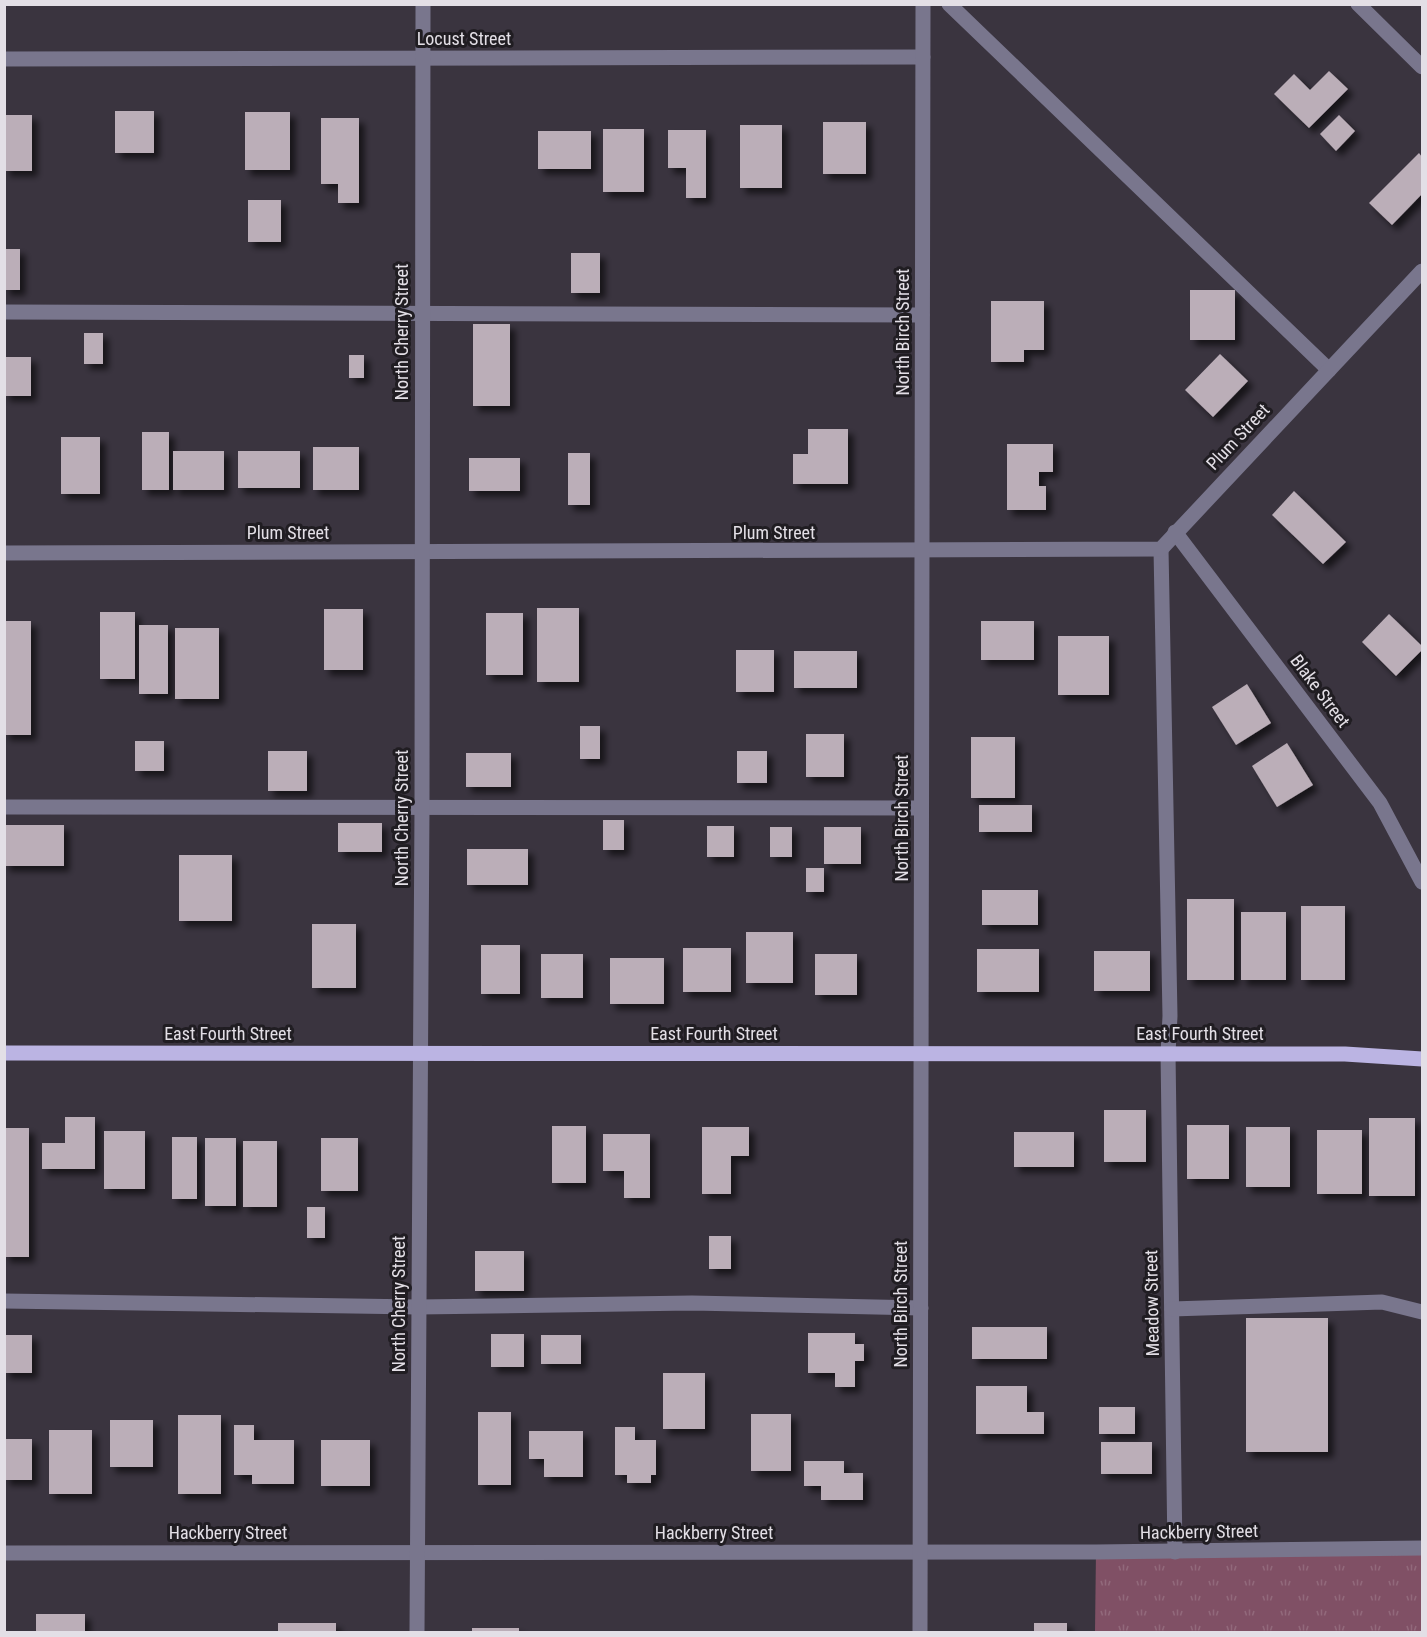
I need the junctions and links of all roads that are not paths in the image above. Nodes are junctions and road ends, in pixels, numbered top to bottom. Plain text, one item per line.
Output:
1 (423, 4) edge
2 (923, 4) edge
3 (949, 4) edge
4 (1358, 4) edge
5 (923, 57) junction
6 (422, 58) junction
7 (4, 59) edge
8 (1422, 67) edge
9 (1422, 271) edge
10 (4, 312) edge
11 (422, 314) junction
12 (922, 315) junction
13 (1329, 370) junction
14 (1175, 532) junction
15 (1161, 549) junction
16 (421, 552) junction
17 (922, 552) junction
18 (4, 553) edge
19 (4, 807) edge
20 (422, 808) junction
21 (921, 808) junction
22 (1422, 882) edge
23 (4, 1053) edge
24 (419, 1053) junction
25 (1168, 1053) junction
26 (921, 1054) junction
27 (1422, 1059) edge
28 (4, 1301) edge
29 (418, 1307) junction
30 (921, 1308) junction
31 (1172, 1309) junction
32 (1422, 1312) edge
33 (1422, 1548) edge
34 (418, 1552) junction
35 (920, 1552) junction
36 (1175, 1552) junction
37 (4, 1553) edge
38 (417, 1632) edge
39 (920, 1632) edge

1 - 6 street, North Cherry Street
2 - 5 street, North Birch Street
3 - 13 street
4 - 8 street
5 - 6 street, Locust Street
5 - 12 street, North Birch Street
6 - 7 street, Locust Street
6 - 11 street, North Cherry Street
9 - 13 street, Plum Street
10 - 11 street
11 - 12 street
11 - 16 street, North Cherry Street
12 - 17 street, North Birch Street
13 - 14 street, Plum Street
14 - 15 street, Plum Street
14 - 22 street, Blake Street
15 - 17 street, Plum Street
15 - 25 street, Meadow Street
16 - 17 street, Plum Street
16 - 18 street, Plum Street
16 - 20 street, North Cherry Street
17 - 21 street, North Birch Street
19 - 20 street
20 - 21 street
20 - 24 street, North Cherry Street
21 - 26 street, North Birch Street
23 - 24 main road, East Fourth Street
24 - 26 main road, East Fourth Street
24 - 29 street, North Cherry Street
25 - 26 main road, East Fourth Street
25 - 27 main road, East Fourth Street
25 - 31 street, Meadow Street
26 - 30 street, North Birch Street
28 - 29 street
29 - 30 street
29 - 34 street, North Cherry Street
30 - 35 street, North Birch Street
31 - 32 street
31 - 36 street, Meadow Street
33 - 36 street, Hackberry Street
34 - 35 street, Hackberry Street
34 - 37 street, Hackberry Street
34 - 38 street, North Cherry Street
35 - 36 street, Hackberry Street
35 - 39 street, North Birch Street

